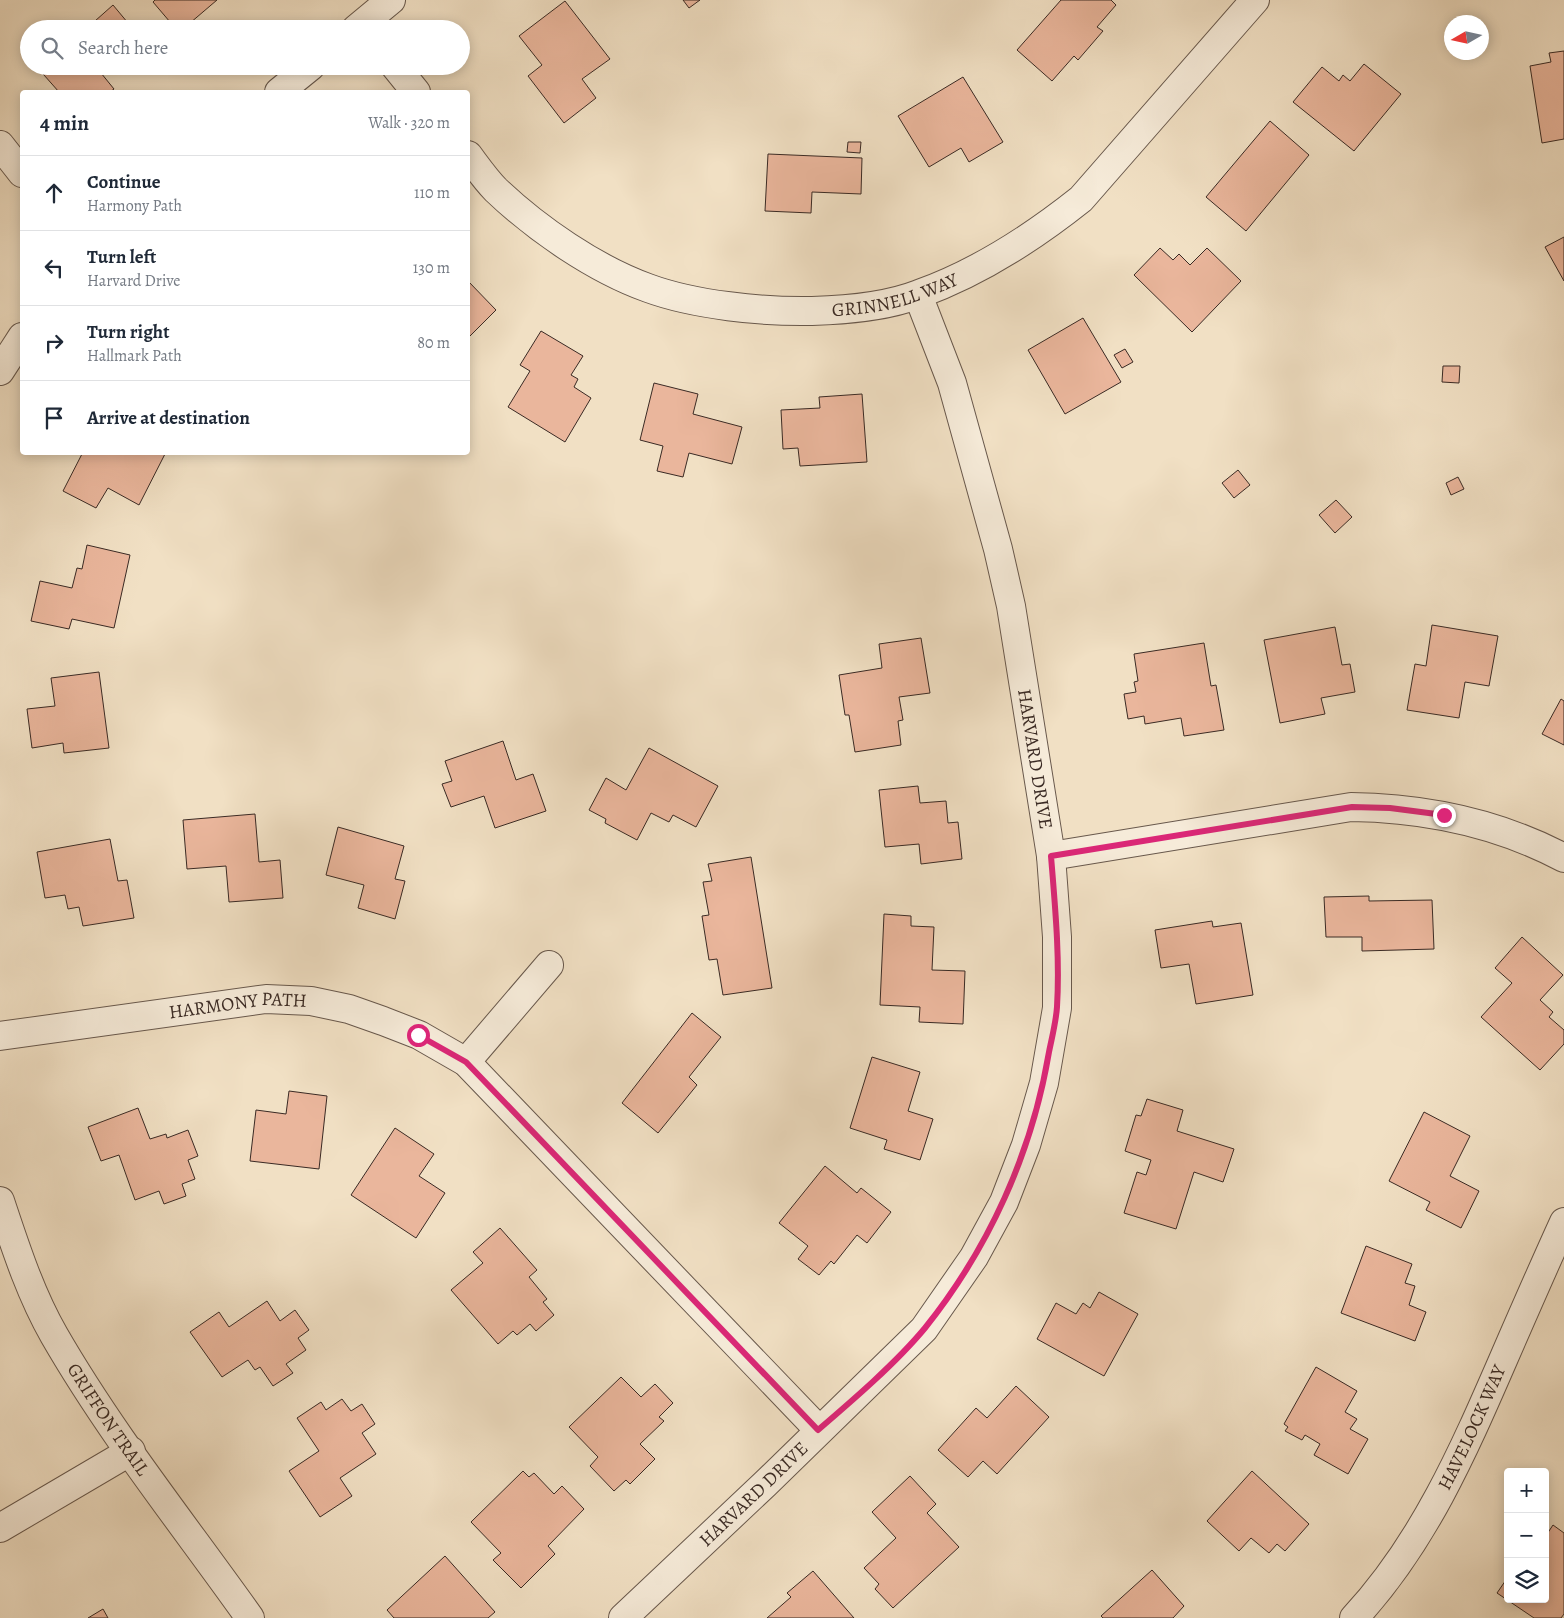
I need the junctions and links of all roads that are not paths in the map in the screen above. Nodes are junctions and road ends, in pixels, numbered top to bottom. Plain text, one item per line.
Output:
1 (391, 0) edge
2 (1255, 0) edge
3 (368, 20) edge
4 (300, 75) edge
5 (402, 75) edge
6 (281, 90) edge
7 (414, 90) edge
8 (0, 145) edge
9 (470, 158) edge
10 (20, 170) edge
11 (918, 295) junction
12 (20, 340) edge
13 (0, 371) edge
14 (1051, 856) junction
15 (1564, 858) edge
16 (549, 965) dead end
17 (0, 1036) edge
18 (466, 1062) junction
19 (0, 1202) edge
20 (1564, 1222) edge
21 (818, 1430) junction
22 (131, 1451) junction
23 (0, 1528) edge
24 (250, 1618) edge
25 (623, 1618) edge
26 (1354, 1618) edge

1 - 3 street
2 - 11 street, GRINNELL WAY
4 - 6 street
5 - 7 street
8 - 10 street
9 - 11 street, GRINNELL WAY
11 - 14 street, HARVARD DRIVE
12 - 13 street
14 - 15 street
14 - 21 street, HARVARD DRIVE
16 - 18 street
17 - 18 street, HARMONY PATH
18 - 21 street, HARMONY PATH
19 - 22 street, GRIFFON TRAIL
20 - 26 street, HAVELOCK WAY
21 - 25 street, HARVARD DRIVE
22 - 23 street
22 - 24 street, GRIFFON TRAIL

